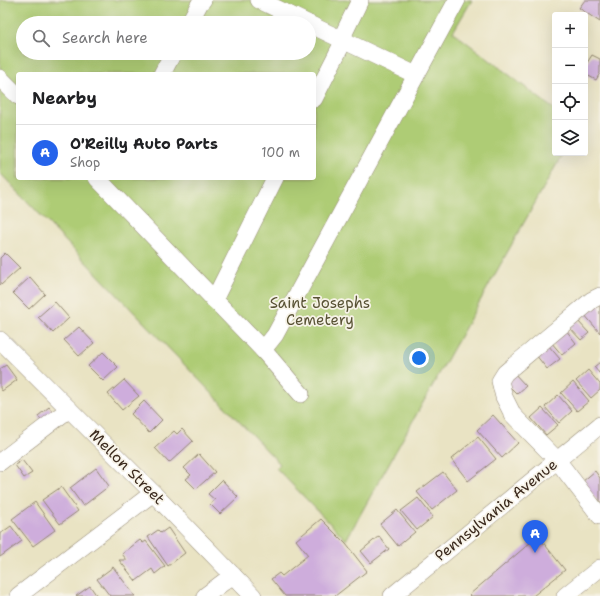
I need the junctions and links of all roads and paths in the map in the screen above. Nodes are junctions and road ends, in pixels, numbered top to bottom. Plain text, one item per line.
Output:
1 (203, 0) edge
2 (259, 0) edge
3 (360, 0) edge
4 (456, 0) edge
5 (193, 16) edge
6 (293, 16) edge
7 (316, 27) edge
8 (342, 40) junction
9 (169, 60) edge
10 (163, 72) edge
11 (416, 76) junction
12 (0, 78) edge
13 (16, 94) edge
14 (316, 95) edge
15 (102, 180) edge
16 (274, 180) edge
17 (600, 296) edge
18 (214, 300) junction
19 (0, 340) edge
20 (263, 350) junction
21 (301, 394) dead end
22 (69, 409) junction
23 (600, 425) edge
24 (557, 460) junction
25 (0, 462) edge
26 (153, 494) junction
27 (600, 516) edge
28 (600, 568) edge
29 (232, 575) junction
30 (18, 596) edge
31 (205, 596) edge
32 (253, 596) edge
33 (392, 596) edge
34 (565, 596) edge

1 - 5 street
2 - 6 street
3 - 8 street
4 - 11 street
7 - 8 street
8 - 11 street
8 - 14 street
9 - 10 street
11 - 20 street
12 - 13 street
15 - 18 street
16 - 18 street
17 - 24 street
18 - 20 street
19 - 22 street, Mellon Street
20 - 21 street
22 - 25 street
22 - 26 street, Mellon Street
23 - 24 street, Pennsylvania Avenue
24 - 27 street
24 - 33 street, Pennsylvania Avenue
26 - 29 street, Mellon Street
26 - 30 street
28 - 34 street
29 - 31 street
29 - 32 street, Mellon Street

